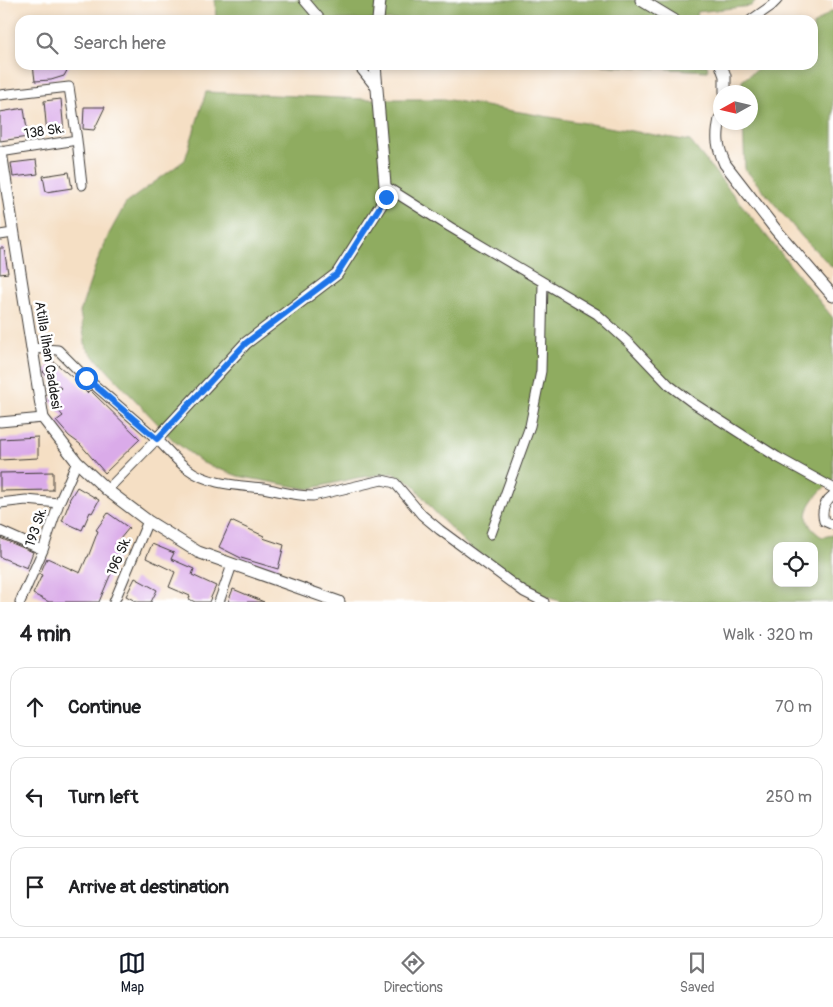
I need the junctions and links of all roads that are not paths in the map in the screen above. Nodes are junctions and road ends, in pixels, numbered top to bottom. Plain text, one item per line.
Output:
1 (304, 0) edge
2 (380, 0) edge
3 (641, 0) edge
4 (777, 0) edge
5 (317, 15) edge
6 (378, 15) edge
7 (667, 15) edge
8 (758, 15) edge
9 (362, 70) edge
10 (376, 70) edge
11 (723, 70) edge
12 (725, 85) edge
13 (378, 89) junction
14 (0, 95) edge
15 (718, 130) edge
16 (77, 140) junction
17 (1, 152) edge
18 (82, 185) dead end
19 (386, 186) junction
20 (13, 232) junction
21 (0, 235) edge
22 (543, 284) junction
23 (833, 296) edge
24 (31, 348) junction
25 (43, 418) junction
26 (0, 422) edge
27 (157, 439) junction
28 (77, 462) junction
29 (833, 488) edge
30 (106, 490) junction
31 (833, 495) edge
32 (0, 503) edge
33 (59, 503) junction
34 (148, 522) junction
35 (833, 525) edge
36 (0, 531) edge
37 (491, 534) dead end
38 (43, 550) junction
39 (232, 565) junction
40 (316, 598) edge
41 (20, 602) edge
42 (114, 602) edge
43 (219, 602) edge
44 (339, 602) edge
45 (544, 602) edge

1 - 5 street
2 - 6 street
3 - 7 street
4 - 8 street
9 - 13 street
10 - 13 street
11 - 12 street
13 - 19 street
14 - 16 street
15 - 23 street
16 - 17 street, 138 Sk.
16 - 18 street, 138 Sk.
17 - 20 street, Atilla İlhan Caddesi
19 - 22 street
19 - 27 street
20 - 21 street
20 - 24 street, Atilla İlhan Caddesi
22 - 29 street
22 - 37 street
24 - 25 street, Atilla İlhan Caddesi
24 - 27 street
25 - 26 street
25 - 28 street, Atilla İlhan Caddesi
27 - 30 street
27 - 45 street
28 - 30 street, Atilla İlhan Caddesi
28 - 33 street, 193 Sk.
30 - 34 street, Atilla İlhan Caddesi
31 - 35 street
32 - 33 street
33 - 38 street, 193 Sk.
34 - 39 street, Atilla İlhan Caddesi
34 - 42 street, 196 Sk.
36 - 38 street
38 - 41 street, 193 Sk.
39 - 40 street, Atilla İlhan Caddesi
39 - 43 street
40 - 44 street, Atilla İlhan Caddesi

